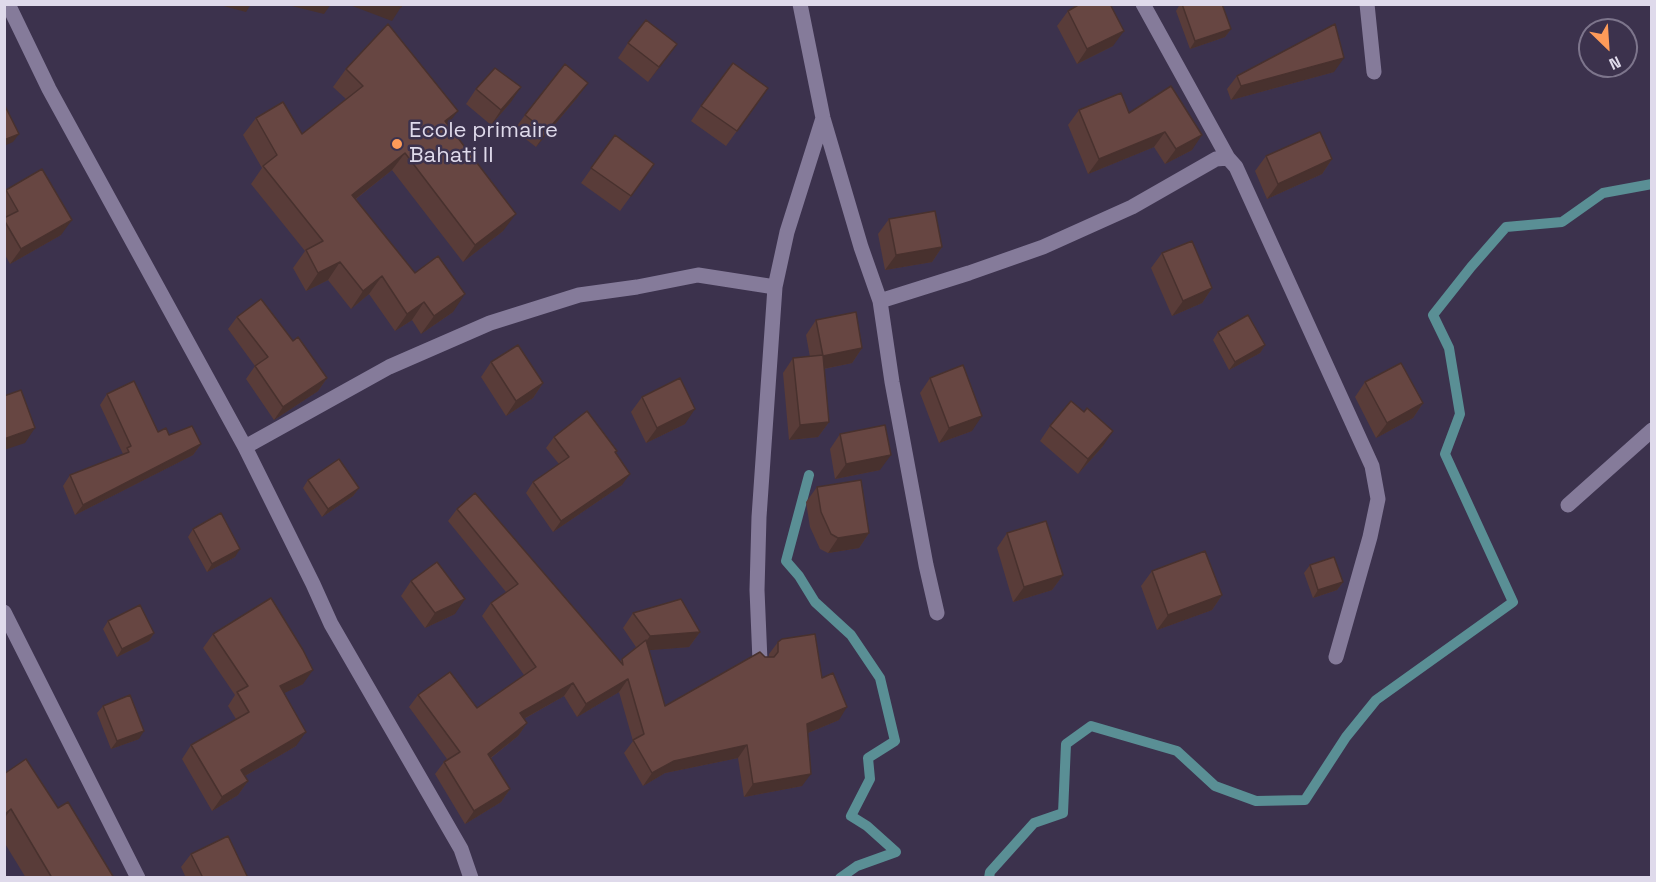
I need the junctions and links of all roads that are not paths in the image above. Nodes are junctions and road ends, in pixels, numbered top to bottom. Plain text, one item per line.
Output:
1 (8, 4) edge
2 (800, 4) edge
3 (1143, 4) edge
4 (1366, 4) edge
5 (1374, 72) dead end
6 (824, 118) junction
7 (1228, 158) junction
8 (775, 287) junction
9 (880, 301) junction
10 (1652, 430) edge
11 (245, 447) junction
12 (1568, 505) dead end
13 (4, 612) edge
14 (937, 613) dead end
15 (1336, 657) dead end
16 (760, 661) edge
17 (138, 878) edge
18 (471, 878) edge

1 - 11 street
2 - 6 street
3 - 7 street
4 - 5 street
6 - 8 street
6 - 9 street
7 - 9 street
7 - 15 street
8 - 11 street
8 - 16 street
9 - 14 street
10 - 12 street
11 - 18 street
13 - 17 street

